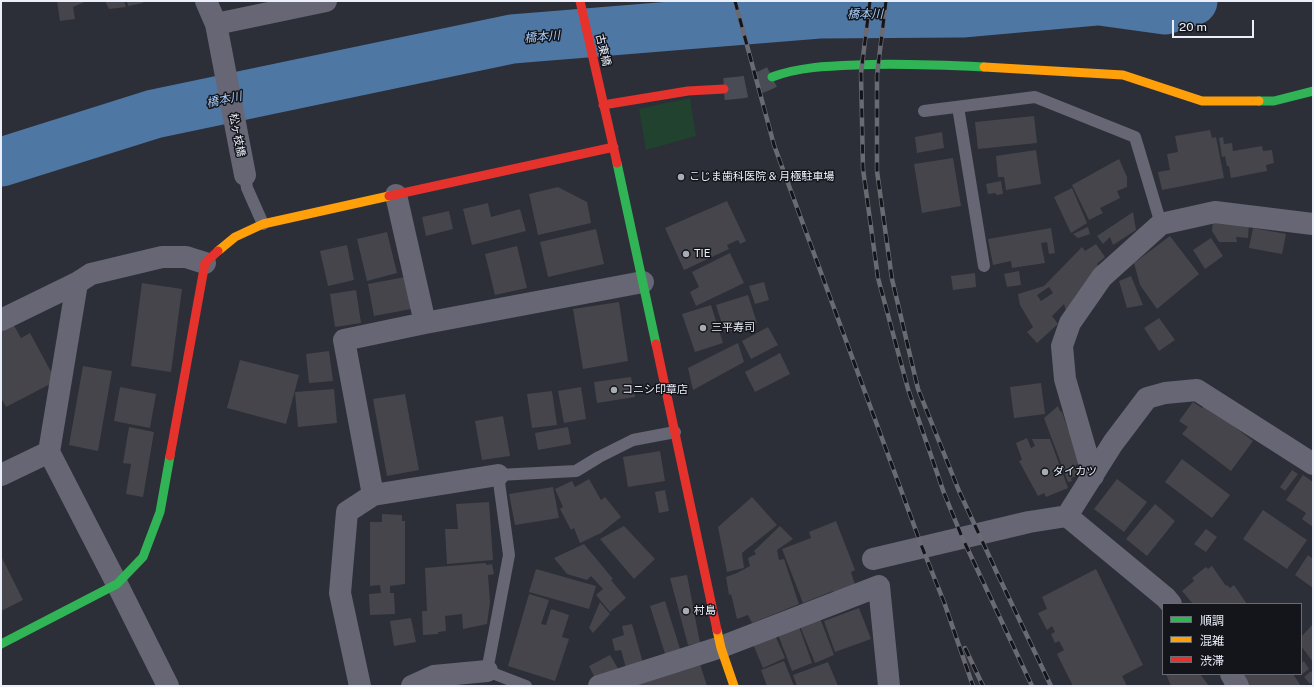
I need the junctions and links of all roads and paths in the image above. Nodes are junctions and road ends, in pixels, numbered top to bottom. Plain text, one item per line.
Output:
1 (206, 1) edge
2 (326, 1) edge
3 (580, 1) edge
4 (216, 24) junction
5 (772, 77) tunnel mouth
6 (724, 89) tunnel mouth
7 (1313, 91) edge
8 (603, 105) junction
9 (958, 107) junction
10 (924, 111) dead end
11 (614, 147) junction
12 (245, 175) joint
13 (396, 195) junction
14 (263, 224) junction
15 (1161, 224) junction
16 (1313, 224) edge
17 (206, 263) junction
18 (984, 266) dead end
19 (644, 282) junction
20 (77, 283) junction
21 (1, 320) edge
22 (426, 323) junction
23 (675, 432) junction
24 (49, 452) junction
25 (1313, 464) edge
26 (1, 475) edge
27 (498, 475) junction
28 (1093, 476) junction
29 (373, 495) junction
30 (1068, 516) junction
31 (872, 559) dead end
32 (117, 584) junction
33 (1170, 603) edge
34 (1, 644) edge
35 (721, 646) junction
36 (487, 671) junction
37 (1232, 675) edge
38 (168, 686) edge
39 (360, 686) edge
40 (412, 686) edge
41 (526, 686) edge
42 (599, 686) edge
43 (734, 686) edge
44 (889, 686) edge
45 (1238, 686) edge

1 - 4 street, 松ヶ枝橋
2 - 4 street
3 - 8 street, 古東橋
4 - 12 street, 松ヶ枝橋
5 - 7 street
6 - 8 street
8 - 11 street, 古東橋
9 - 10 lane
9 - 15 lane
9 - 18 lane
11 - 13 street
11 - 19 street, 古東橋
12 - 14 lane
13 - 14 street
13 - 22 street
14 - 17 street
15 - 16 street
15 - 28 street
17 - 20 street
17 - 32 street
19 - 22 street
19 - 23 street, 古東橋
20 - 21 street
20 - 24 street
22 - 29 street
23 - 27 lane
23 - 35 street, 古東橋
24 - 26 street
24 - 32 street
25 - 28 street
27 - 29 street
27 - 36 lane
28 - 30 street
29 - 39 street
30 - 31 street
30 - 33 street
32 - 34 street
32 - 38 street
35 - 42 street
35 - 43 street, 古東橋
35 - 44 street
36 - 40 street
36 - 41 lane
37 - 45 street

